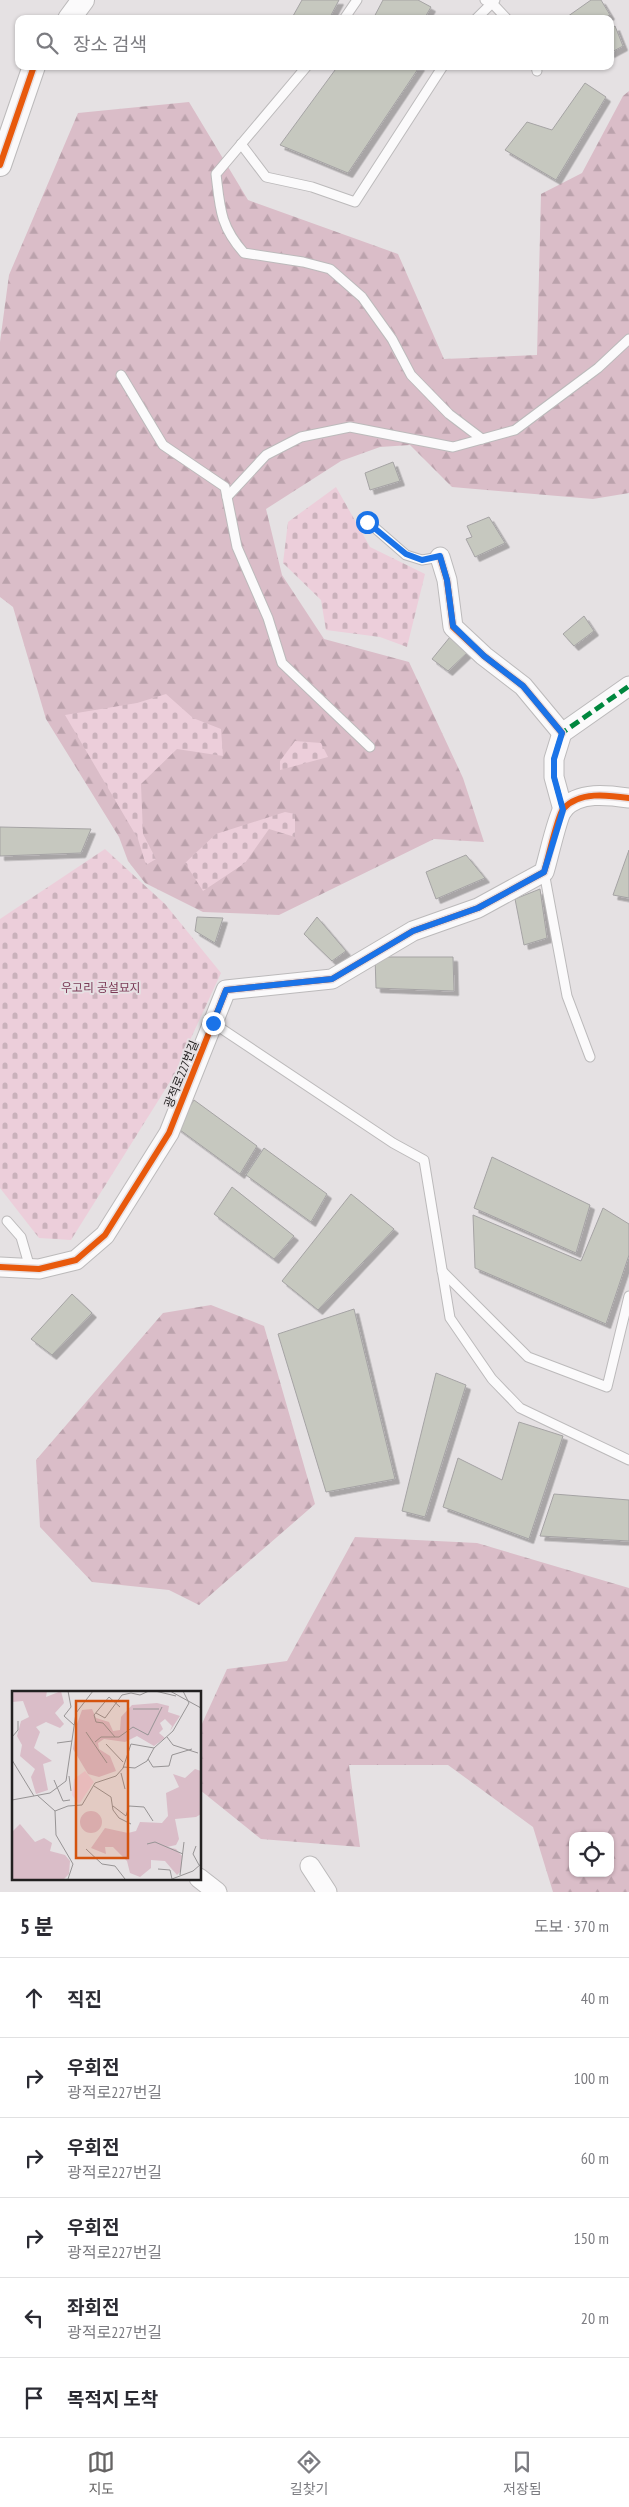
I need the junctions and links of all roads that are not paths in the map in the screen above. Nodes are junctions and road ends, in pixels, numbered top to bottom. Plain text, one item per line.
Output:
1 (83, 0) edge
2 (357, 0) edge
3 (491, 1) edge
4 (72, 15) edge
5 (347, 15) edge
6 (479, 15) edge
7 (503, 15) edge
8 (33, 70) edge
9 (304, 70) edge
10 (440, 70) edge
11 (240, 144) junction
12 (0, 165) edge
13 (629, 339) edge
14 (121, 375) dead end
15 (482, 439) junction
16 (227, 497) junction
17 (367, 522) dead end
18 (440, 556) joint
19 (629, 686) edge
20 (562, 733) junction
21 (370, 747) dead end
22 (629, 798) edge
23 (563, 810) junction
24 (544, 872) junction
25 (213, 1023) junction
26 (590, 1057) dead end
27 (7, 1221) dead end
28 (0, 1267) edge
29 (30, 1268) junction
30 (442, 1271) junction
31 (629, 1296) edge
32 (629, 1460) edge
33 (310, 1866) dead end
34 (201, 1880) edge
35 (217, 1892) edge
36 (327, 1892) edge

1 - 4 street
2 - 5 lane
3 - 6 lane
3 - 7 lane
8 - 12 street
9 - 11 lane
10 - 11 lane
11 - 15 lane
13 - 15 lane
14 - 16 lane
15 - 16 lane
16 - 21 lane
17 - 18 lane
18 - 20 street
19 - 20 street
20 - 23 street
22 - 23 street
23 - 24 street
24 - 25 street, 광적로227번길
24 - 26 lane
25 - 29 street, 광적로227번길
25 - 30 lane
27 - 29 lane
28 - 29 street, 광적로227번길
30 - 31 lane
30 - 32 lane
33 - 36 street
34 - 35 street

